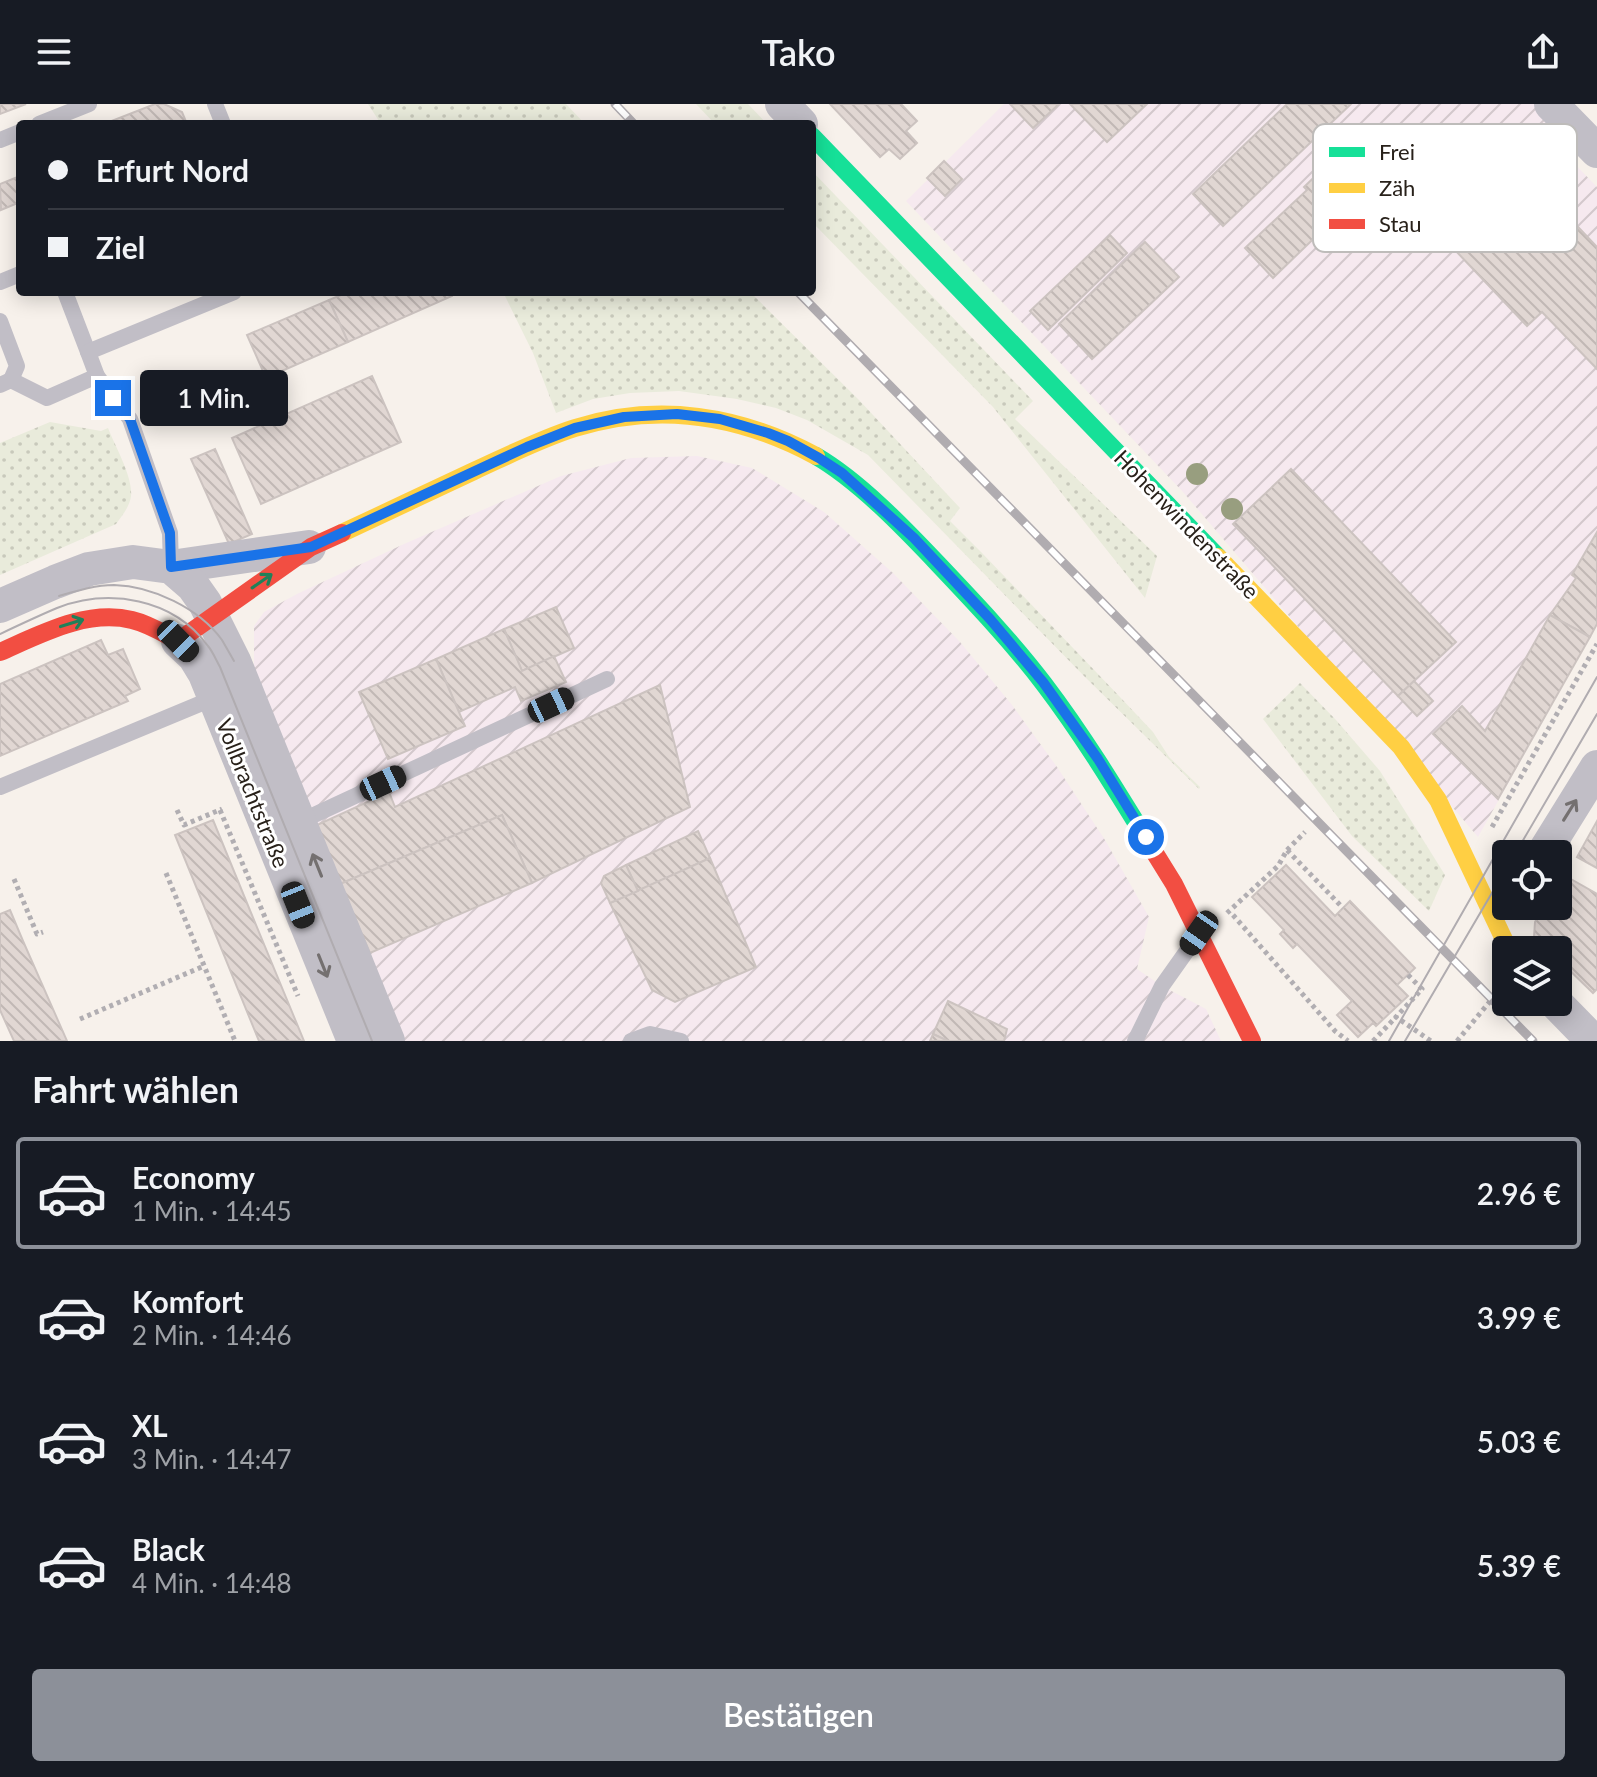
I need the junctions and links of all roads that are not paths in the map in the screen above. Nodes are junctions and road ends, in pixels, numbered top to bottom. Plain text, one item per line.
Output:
1 (89, 104) edge
2 (782, 104) edge
3 (1551, 104) edge
4 (49, 120) edge
5 (797, 120) edge
6 (1571, 124) edge
7 (1577, 131) edge
8 (816, 140) edge
9 (1597, 151) edge
10 (67, 296) edge
11 (224, 296) edge
12 (0, 321) edge
13 (88, 352) junction
14 (97, 376) junction
15 (6, 382) edge
16 (311, 547) junction
17 (171, 567) junction
18 (0, 606) edge
19 (198, 626) junction
20 (0, 652) edge
21 (607, 679) dead end
22 (214, 698) junction
23 (1597, 767) edge
24 (0, 787) edge
25 (299, 822) junction
26 (1552, 840) edge
27 (1505, 928) edge
28 (1199, 933) junction
29 (1569, 1016) edge
30 (1255, 1038) edge
31 (354, 1041) edge
32 (388, 1041) edge
33 (631, 1041) edge
34 (681, 1041) edge
35 (1135, 1041) edge
36 (1593, 1041) edge

1 - 4 lane
2 - 5 street
3 - 6 street
7 - 9 street
8 - 27 street, Hohenwindenstraße
10 - 13 lane
11 - 13 lane
12 - 15 lane
13 - 14 lane
14 - 15 lane
14 - 17 lane
16 - 17 street
19 -> 16 street
16 - 28 street
17 - 18 street
17 - 19 street, Vollbrachtstraße
20 -> 19 street, Vollbrachtstraße
19 - 22 street, Vollbrachtstraße
19 - 25 street, Vollbrachtstraße
21 - 25 lane
22 - 24 lane
22 -> 31 street, Vollbrachtstraße
26 -> 23 street
32 -> 25 street, Vollbrachtstraße
28 - 30 street
28 - 35 lane
29 - 36 street
33 - 34 lane

